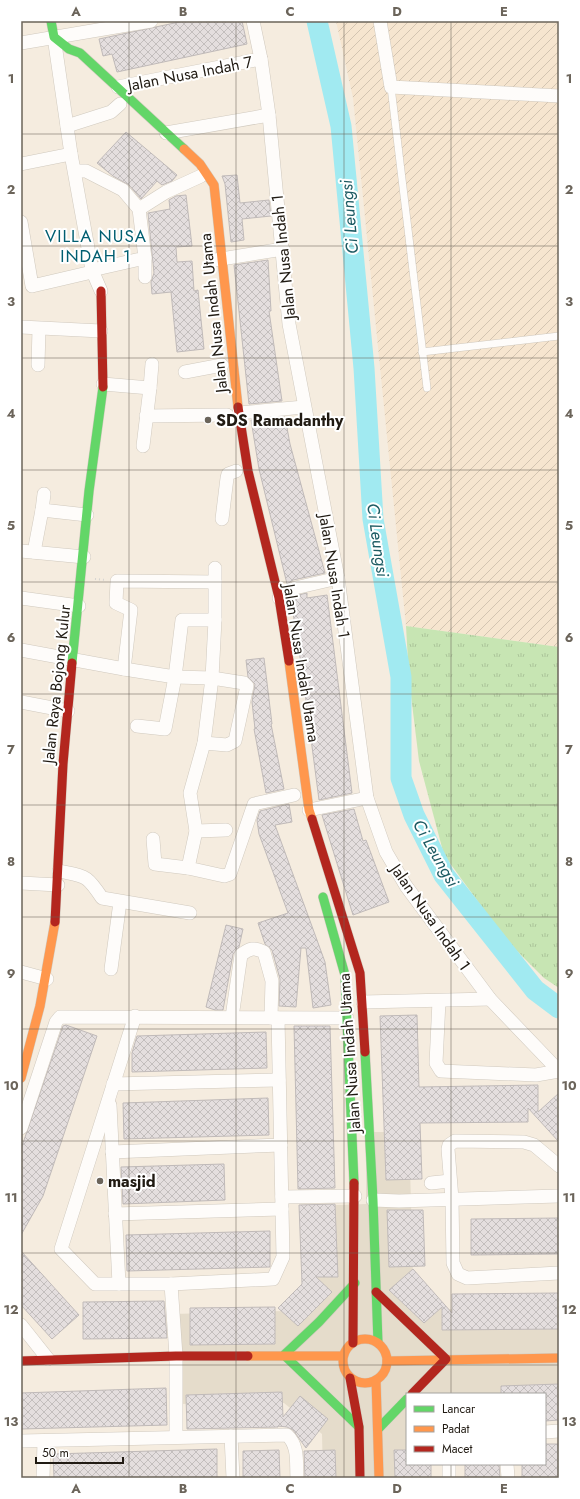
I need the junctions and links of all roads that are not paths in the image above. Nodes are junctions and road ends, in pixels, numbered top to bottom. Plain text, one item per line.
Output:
1 (51, 21) edge
2 (151, 21) edge
3 (253, 21) edge
4 (380, 21) edge
5 (118, 24) edge
6 (54, 37) junction
7 (21, 43) edge
8 (68, 49) junction
9 (261, 59) junction
10 (76, 63) dead end
11 (391, 87) junction
12 (559, 96) edge
13 (120, 100) junction
14 (269, 115) junction
15 (143, 125) dead end
16 (67, 126) junction
17 (166, 133) junction
18 (71, 154) junction
19 (21, 164) edge
20 (75, 171) junction
21 (200, 176) junction
22 (139, 209) junction
23 (21, 222) edge
24 (283, 249) junction
25 (145, 258) junction
26 (218, 260) junction
27 (25, 265) edge
28 (92, 271) junction
29 (145, 276) dead end
30 (215, 283) dead end
31 (101, 291) joint
32 (21, 328) edge
33 (39, 329) junction
34 (101, 331) junction
35 (559, 336) edge
36 (422, 352) junction
37 (152, 364) dead end
38 (38, 365) dead end
39 (222, 365) dead end
40 (185, 372) dead end
41 (103, 384) junction
42 (150, 388) junction
43 (427, 388) dead end
44 (304, 407) junction
45 (230, 415) junction
46 (146, 416) junction
47 (143, 446) dead end
48 (236, 471) dead end
49 (44, 494) dead end
50 (42, 510) junction
51 (88, 516) junction
52 (222, 519) dead end
53 (254, 537) dead end
54 (27, 552) edge
55 (84, 557) junction
56 (215, 568) dead end
57 (338, 578) junction
58 (215, 582) junction
59 (267, 588) dead end
60 (21, 598) edge
61 (279, 598) junction
62 (79, 606) junction
63 (215, 620) junction
64 (21, 650) edge
65 (73, 660) junction
66 (124, 670) junction
67 (175, 677) junction
68 (212, 678) junction
69 (21, 702) edge
70 (68, 711) junction
71 (137, 726) dead end
72 (204, 743) junction
73 (300, 748) junction
74 (290, 749) dead end
75 (294, 794) dead end
76 (367, 798) junction
77 (309, 810) junction
78 (226, 830) dead end
79 (196, 831) junction
80 (154, 839) dead end
81 (188, 868) junction
82 (59, 878) junction
83 (21, 883) edge
84 (320, 888) dead end
85 (120, 902) junction
86 (190, 913) dead end
87 (111, 969) dead end
88 (21, 972) edge
89 (47, 979) junction
90 (490, 999) junction
91 (439, 1001) junction
92 (363, 1002) junction
93 (135, 1016) junction
94 (232, 1017) junction
95 (274, 1018) junction
96 (347, 1018) junction
97 (27, 1037) edge
98 (559, 1071) edge
99 (21, 1078) edge
100 (279, 1080) junction
101 (111, 1089) junction
102 (21, 1128) edge
103 (281, 1145) junction
104 (112, 1152) junction
105 (559, 1166) edge
106 (450, 1181) junction
107 (431, 1183) dead end
108 (355, 1196) junction
109 (559, 1196) edge
110 (452, 1199) junction
111 (373, 1200) junction
112 (282, 1203) junction
113 (115, 1214) junction
114 (559, 1273) edge
115 (119, 1284) junction
116 (170, 1284) junction
117 (355, 1284) junction
118 (376, 1292) junction
119 (21, 1325) edge
120 (353, 1343) junction
121 (378, 1343) junction
122 (284, 1355) junction
123 (176, 1356) junction
124 (343, 1356) junction
125 (559, 1358) edge
126 (48, 1359) junction
127 (446, 1359) junction
128 (21, 1361) edge
129 (387, 1361) junction
130 (350, 1378) junction
131 (376, 1380) junction
132 (413, 1393) edge
133 (406, 1400) edge
134 (359, 1427) junction
135 (378, 1429) junction
136 (559, 1431) edge
137 (546, 1432) edge
138 (176, 1436) junction
139 (232, 1436) junction
140 (21, 1441) edge
141 (44, 1441) junction
142 (450, 1465) edge
143 (507, 1465) edge
144 (44, 1478) edge
145 (233, 1478) edge
146 (296, 1478) edge
147 (360, 1478) edge
148 (378, 1478) edge
149 (449, 1478) edge
150 (508, 1478) edge

1 - 6 street
2 - 5 street
3 - 9 street, Jalan Nusa Indah 1
4 - 11 street
5 - 6 street
6 - 7 street
6 - 8 street, Jalan Nusa Indah Utama
6 - 16 street
8 - 10 street, Jalan Nusa Indah Utama
8 - 13 street, Jalan Nusa Indah Utama
9 - 13 street, Jalan Nusa Indah 7
9 - 14 street, Jalan Nusa Indah 1
11 - 12 street
11 - 36 lane
13 - 16 street
13 - 17 street, Jalan Nusa Indah Utama
14 - 17 street
14 - 24 street, Jalan Nusa Indah 1
15 - 21 street
16 - 18 street
17 - 26 street, Jalan Nusa Indah Utama
18 - 19 street
18 - 20 street
20 - 22 street
20 - 28 street
21 - 22 street
21 - 26 street, Jalan Nusa Indah Utama
22 - 25 street
23 - 27 street
24 - 26 street
24 - 44 street, Jalan Nusa Indah 1
25 - 28 street
25 - 29 street
26 - 30 street, Jalan Nusa Indah Utama
26 - 45 street, Jalan Nusa Indah Utama
27 - 28 street
28 - 31 street
31 - 34 street, Jalan Raya Bojong Kulur
32 - 33 street
33 - 34 street
33 - 38 street
34 - 41 street, Jalan Raya Bojong Kulur
35 - 36 lane
36 - 43 lane
37 - 42 street
39 - 40 street
41 - 42 street
41 - 51 street, Jalan Raya Bojong Kulur
42 - 46 street
44 - 45 street
44 - 57 street, Jalan Nusa Indah 1
45 - 46 street
45 - 61 street, Jalan Nusa Indah Utama
46 - 47 street
48 - 52 street
49 - 50 street
50 - 51 street
50 - 54 street
51 - 55 street, Jalan Raya Bojong Kulur
53 - 59 street, Jalan Nusa Indah Utama
54 - 55 street
55 - 62 street, Jalan Raya Bojong Kulur
56 - 58 street
57 - 61 street
57 - 76 street, Jalan Nusa Indah 1
58 - 63 street
58 - 66 street
60 - 62 street
61 - 73 street, Jalan Nusa Indah Utama
62 - 65 street, Jalan Raya Bojong Kulur
63 - 67 street
63 - 68 street
64 - 65 street
65 - 66 street
65 - 70 street, Jalan Raya Bojong Kulur
66 - 67 street
67 - 68 street
67 - 71 street
68 - 72 street
68 - 72 street
69 - 70 street
70 - 82 street, Jalan Raya Bojong Kulur
72 - 79 street
73 - 74 street
73 - 77 street, Jalan Nusa Indah Utama
75 - 81 street
76 - 77 street
76 - 90 street, Jalan Nusa Indah 1
77 - 92 street, Jalan Nusa Indah Utama
78 - 79 street
79 - 81 street
80 - 81 street
82 - 83 street
82 - 85 street
82 - 89 street, Jalan Raya Bojong Kulur
84 - 96 street, Jalan Nusa Indah Utama
85 - 86 street
85 - 87 street
88 - 89 street
89 - 97 street, Jalan Raya Bojong Kulur
90 - 91 street
90 - 98 street, Jalan Nusa Indah 1
91 - 92 street
91 - 98 street
92 - 111 street, Jalan Nusa Indah Utama
93 - 94 street
93 - 101 street
93 - 102 street
94 - 95 street
94 - 95 street
95 - 96 street
95 - 100 street
96 - 108 street, Jalan Nusa Indah Utama
97 - 99 street, Jalan Raya Bojong Kulur
100 - 101 street
100 - 103 street
101 - 104 street
101 - 115 street
103 - 104 street
103 - 112 street
104 - 113 street
105 - 106 street
106 - 107 street
106 - 110 street
108 - 112 street
108 - 117 street, Jalan Nusa Indah Utama
109 - 110 street
110 - 111 street
110 - 114 street
111 - 118 street, Jalan Nusa Indah Utama
112 - 113 street
112 - 116 street
113 - 115 street
115 - 116 street
116 - 123 street
117 - 120 street, Jalan Nusa Indah Utama
117 - 122 street
118 - 121 street, Jalan Nusa Indah Utama
118 - 127 street
119 - 126 street
120 - 121 street
120 - 124 street
121 - 129 street
122 - 123 street
122 - 124 street
122 - 134 street
123 - 126 street
123 - 138 street
124 - 130 street
125 - 127 street
126 - 128 street
127 - 129 street
127 - 132 street
129 - 131 street
130 - 131 street
130 - 134 street
131 - 135 street
133 - 135 street
134 - 147 street
135 - 148 street
136 - 137 street
138 - 139 street
138 - 141 street
139 - 145 street
139 - 146 street
140 - 141 street
141 - 144 street
142 - 149 street
143 - 150 street

